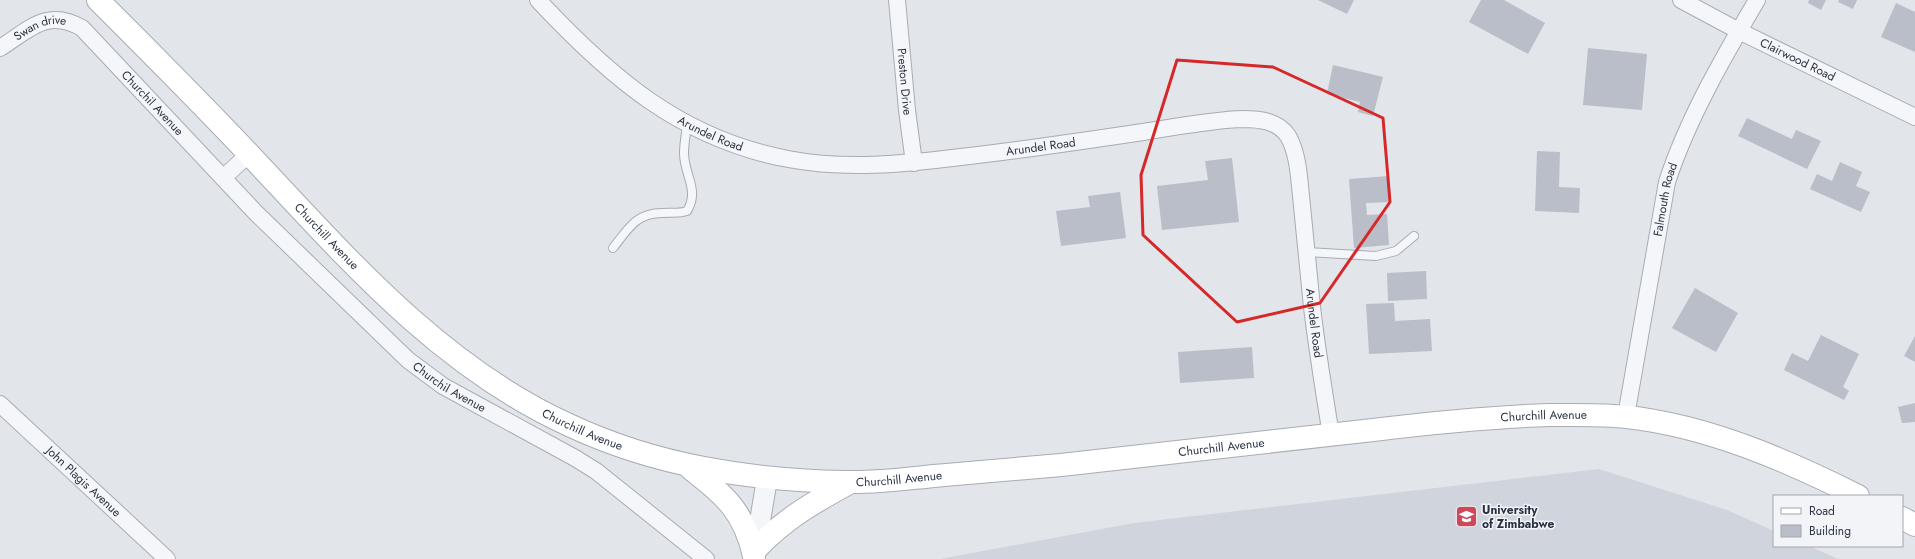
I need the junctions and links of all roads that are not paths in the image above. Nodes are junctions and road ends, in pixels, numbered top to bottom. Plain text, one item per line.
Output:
1 (98, 0) edge
2 (538, 0) edge
3 (897, 0) edge
4 (1681, 0) edge
5 (1757, 0) edge
6 (82, 28) joint
7 (1739, 31) junction
8 (0, 48) edge
9 (1915, 117) edge
10 (687, 125) junction
11 (249, 154) junction
12 (914, 163) junction
13 (224, 177) junction
14 (1414, 236) dead end
15 (613, 248) dead end
16 (1307, 252) junction
17 (3, 412) edge
18 (1626, 416) junction
19 (1330, 435) junction
20 (684, 463) junction
21 (767, 479) junction
22 (851, 482) junction
23 (1856, 495) edge
24 (1903, 519) edge
25 (1915, 525) edge
26 (754, 555) edge
27 (167, 559) edge
28 (706, 559) edge

1 - 11 main road, Churchill Avenue
2 - 10 street, Arundel Road
3 - 12 street, Preston Drive
4 - 7 street, Clairwood Road
5 - 7 street, Falmouth Road
6 - 8 street, Swan drive
6 - 13 street, Churchil Avenue
7 - 9 street, Clairwood Road
7 - 18 street, Falmouth Road
10 - 12 street, Arundel Road
10 - 15 lane
11 - 13 street
11 - 20 main road, Churchill Avenue
12 - 16 street, Arundel Road
13 - 28 street, Churchil Avenue
14 - 16 lane
16 - 19 street, Arundel Road
17 - 27 street, John Plagis Avenue
18 - 19 main road, Churchill Avenue
18 - 23 main road, Churchill Avenue
19 - 22 main road, Churchill Avenue
20 - 21 main road, Churchill Avenue
20 - 26 main road
21 - 22 main road, Churchill Avenue
21 - 26 street
22 - 26 main road
24 - 25 main road

